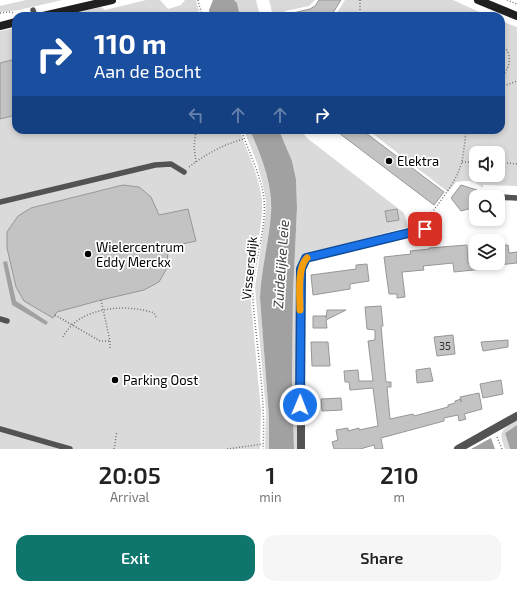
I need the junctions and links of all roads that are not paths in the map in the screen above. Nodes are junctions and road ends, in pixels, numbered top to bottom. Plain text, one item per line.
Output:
1 (112, 0) edge
2 (478, 0) edge
3 (60, 12) edge
4 (517, 16) edge
5 (12, 23) edge
6 (0, 26) edge
7 (184, 172) road end
8 (505, 197) edge
9 (517, 198) edge
10 (0, 202) edge
11 (429, 222) road end
12 (0, 319) edge
13 (7, 321) dead end
14 (517, 416) edge
15 (0, 428) edge
16 (70, 449) edge
17 (301, 449) edge
18 (458, 449) edge

1 - 3 street
2 - 4 street
5 - 6 street
7 - 10 lane
8 - 9 lane
11 - 17 street
12 - 13 lane
14 - 18 street
15 - 16 lane

